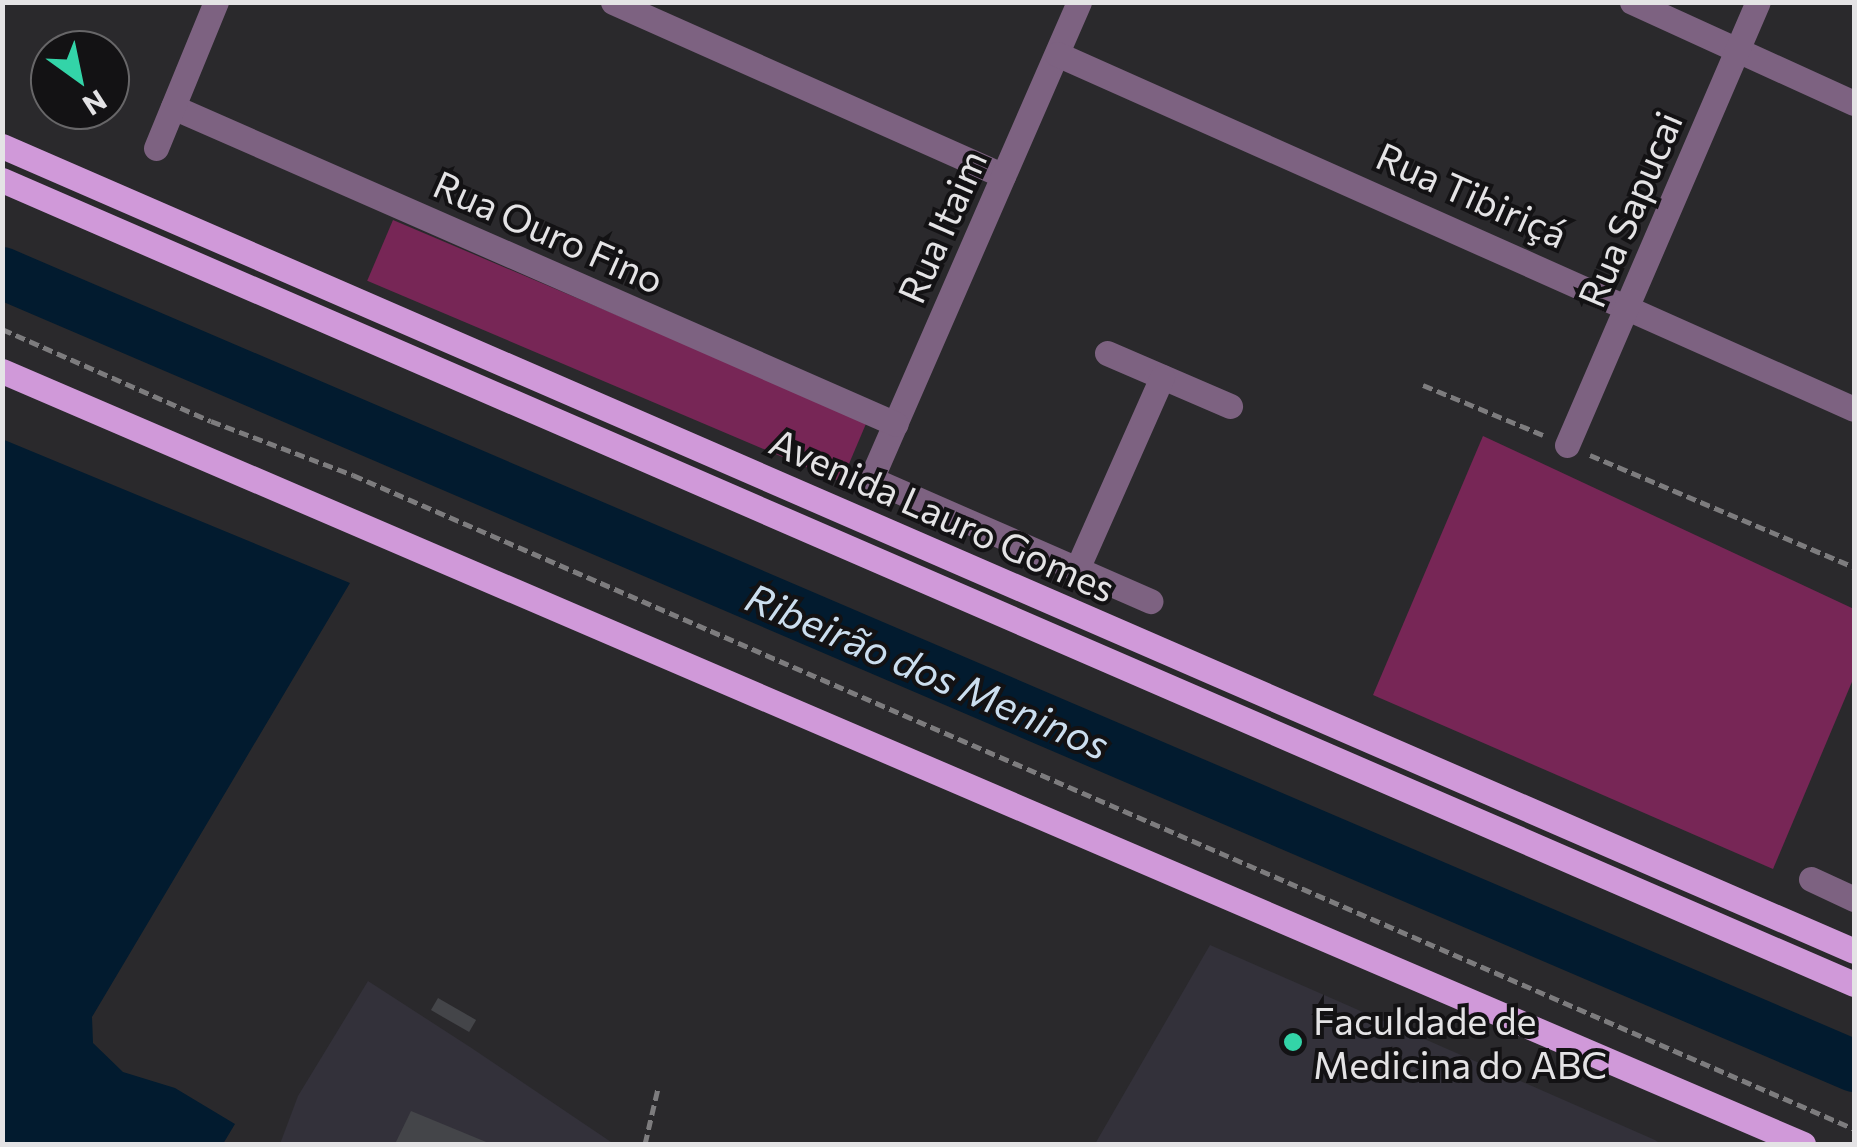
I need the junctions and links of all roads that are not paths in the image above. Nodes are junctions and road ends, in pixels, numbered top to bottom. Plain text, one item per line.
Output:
1 (216, 2) edge
2 (612, 2) edge
3 (1080, 2) edge
4 (1632, 2) edge
5 (1758, 2) edge
6 (1738, 51) junction
7 (1058, 54) junction
8 (1854, 103) edge
9 (172, 108) junction
10 (2, 146) edge
11 (156, 148) dead end
12 (1004, 176) junction
13 (2, 180) edge
14 (1630, 304) junction
15 (1107, 353) dead end
16 (2, 371) edge
17 (1162, 377) junction
18 (1230, 406) dead end
19 (1854, 409) edge
20 (896, 424) junction
21 (1566, 445) road end
22 (1076, 569) junction
23 (1150, 601) dead end
24 (1811, 880) dead end
25 (1854, 899) edge
26 (1854, 951) edge
27 (1854, 984) edge
28 (1745, 1124) junction
29 (1779, 1144) edge
30 (1804, 1144) edge

1 - 9 street
2 - 12 street
3 - 7 street, Rua Itaim
4 - 6 street
5 - 6 street, Rua Sapucai
6 - 8 street
6 - 14 street, Rua Sapucai
7 - 12 street, Rua Itaim
7 - 14 street, Rua Tibiriçá
9 - 11 street
9 - 20 street, Rua Ouro Fino
10 - 26 main road, Avenida Lauro Gomes
12 - 20 street, Rua Itaim
13 - 27 main road, Avenida Lauro Gomes
14 - 19 street, Rua Tibiriçá
14 - 21 street, Rua Sapucai
15 - 17 street
16 - 28 main road
17 - 18 street
17 - 22 street
20 - 22 street, Rua Itaim
22 - 23 street
24 - 25 street
28 - 29 main road
28 - 30 main road

